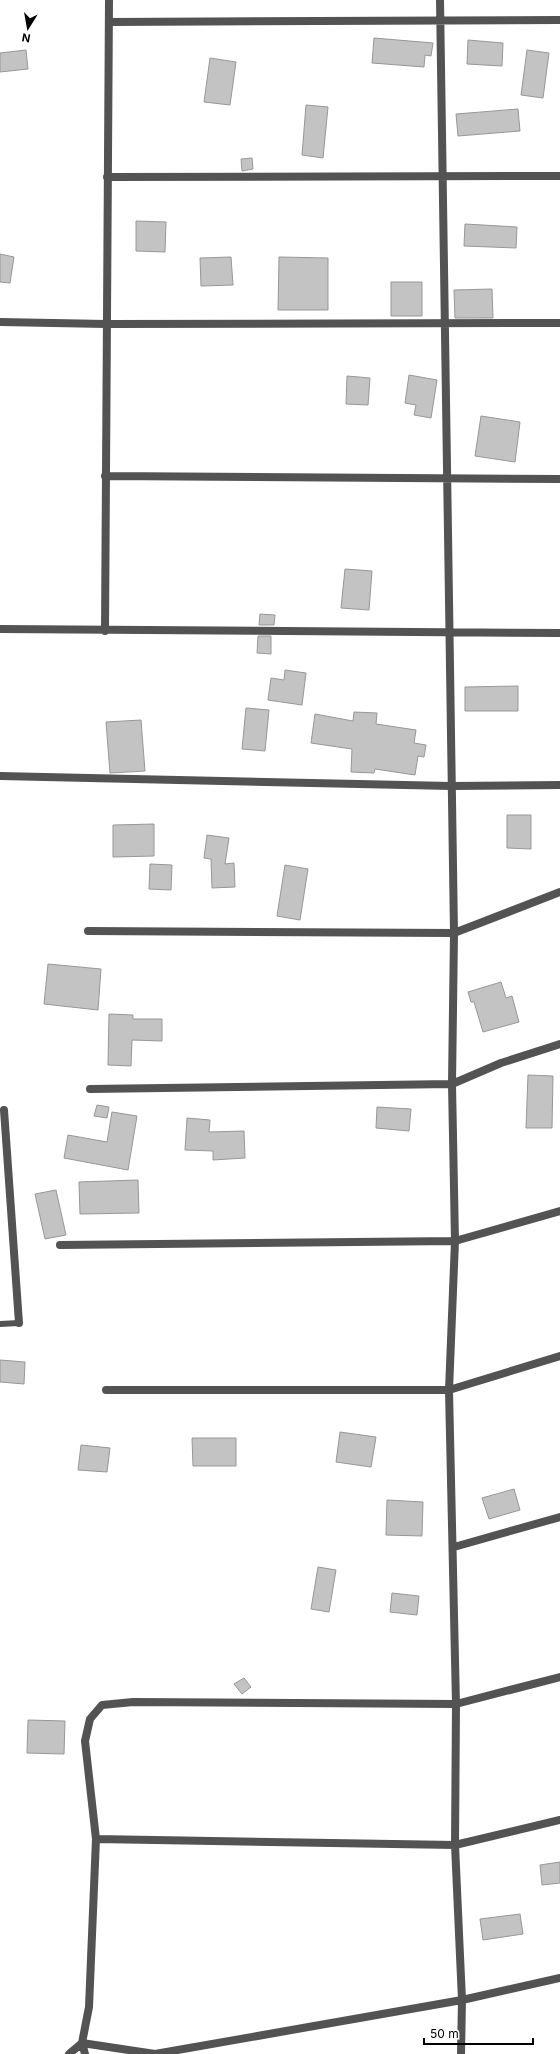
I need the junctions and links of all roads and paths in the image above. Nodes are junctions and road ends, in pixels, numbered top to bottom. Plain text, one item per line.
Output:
1 (109, 0) edge
2 (440, 0) edge
3 (560, 20) edge
4 (439, 21) junction
5 (109, 22) junction
6 (441, 176) junction
7 (560, 176) edge
8 (107, 177) junction
9 (0, 322) edge
10 (560, 323) edge
11 (106, 324) junction
12 (444, 324) junction
13 (105, 476) junction
14 (447, 477) junction
15 (560, 479) edge
16 (0, 629) edge
17 (105, 631) junction
18 (451, 631) junction
19 (560, 633) edge
20 (0, 776) edge
21 (560, 785) edge
22 (451, 786) junction
23 (560, 892) edge
24 (88, 931) dead end
25 (454, 933) junction
26 (560, 1044) edge
27 (452, 1084) junction
28 (90, 1089) dead end
29 (2, 1110) edge
30 (560, 1211) edge
31 (455, 1242) junction
32 (60, 1245) dead end
33 (19, 1323) joint
34 (0, 1324) edge
35 (560, 1356) edge
36 (106, 1390) dead end
37 (449, 1390) junction
38 (560, 1517) edge
39 (454, 1547) junction
40 (560, 1676) edge
41 (456, 1704) junction
42 (560, 1820) edge
43 (96, 1840) junction
44 (455, 1845) junction
45 (560, 1978) edge
46 (462, 2000) junction
47 (82, 2043) junction
48 (69, 2054) edge
49 (85, 2054) edge
50 (461, 2054) edge

1 - 5 street
2 - 4 street
3 - 4 street
4 - 5 street
4 - 6 street
5 - 8 street
6 - 7 street
6 - 8 street
6 - 12 street
8 - 11 street
9 - 11 street
10 - 12 street
11 - 12 street
11 - 13 street
12 - 14 street
13 - 14 street
13 - 17 street
14 - 15 street
14 - 18 street
16 - 17 street
17 - 18 street
18 - 19 street
18 - 22 street
20 - 22 street
21 - 22 street
22 - 25 street
23 - 25 street
24 - 25 street
25 - 27 street
26 - 27 street
27 - 28 street
27 - 31 street
29 - 33 street
30 - 31 street
31 - 32 street
31 - 37 street
33 - 34 lane
35 - 37 street
36 - 37 street
37 - 39 street
38 - 39 street
39 - 41 street
40 - 41 street
41 - 43 street
41 - 44 street
42 - 44 street
43 - 44 street
43 - 47 street
44 - 46 street
45 - 46 street
46 - 47 street
46 - 50 street
47 - 48 street
47 - 49 street

